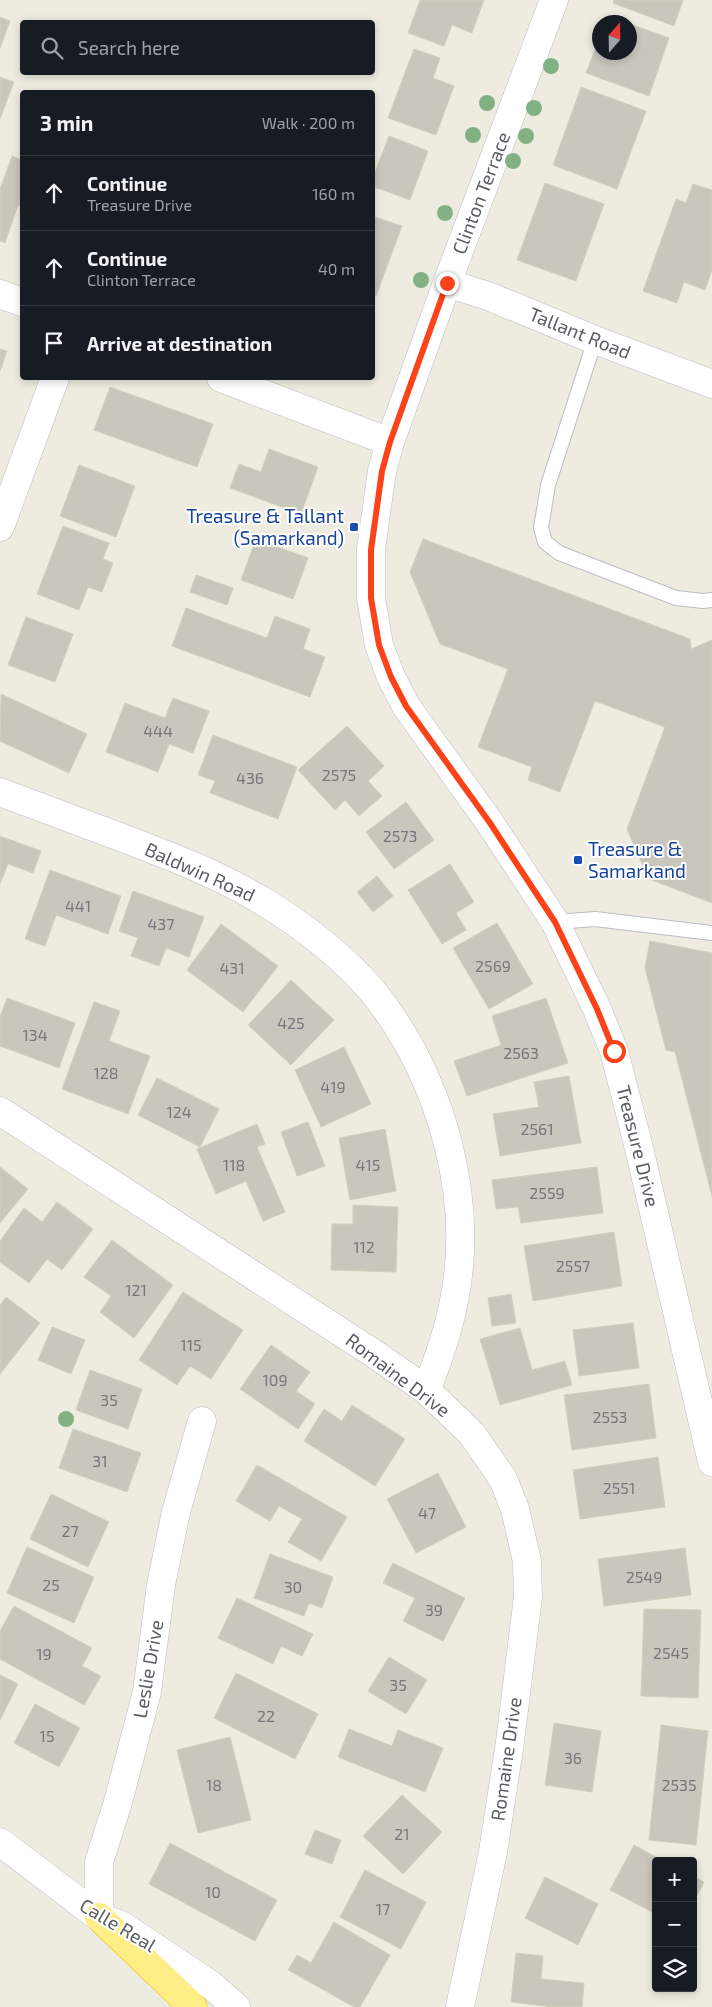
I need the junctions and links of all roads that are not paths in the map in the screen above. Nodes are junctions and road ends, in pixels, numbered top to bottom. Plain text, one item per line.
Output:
1 (554, 0) edge
2 (447, 283) junction
3 (0, 294) edge
4 (20, 301) edge
5 (595, 340) junction
6 (55, 380) edge
7 (226, 380) edge
8 (712, 384) edge
9 (390, 442) junction
10 (0, 527) edge
11 (712, 600) edge
12 (0, 792) edge
13 (555, 922) junction
14 (712, 933) edge
15 (0, 1111) edge
16 (426, 1390) junction
17 (202, 1421) dead end
18 (712, 1462) edge
19 (0, 1842) edge
20 (99, 1917) junction
21 (193, 2007) edge
22 (236, 2007) edge
23 (460, 2007) edge

1 - 2 street, Clinton Terrace
2 - 5 street, Tallant Road
2 - 9 street, Clinton Terrace
3 - 4 street
5 - 8 street, Tallant Road
5 - 11 lane
6 - 10 street
7 - 9 street
9 - 13 street, Treasure Drive
12 - 16 street, Baldwin Road
13 - 14 lane
13 - 18 street, Treasure Drive
15 - 16 street, Romaine Drive
16 - 23 street, Romaine Drive
17 - 20 street, Leslie Drive
19 - 20 street, Calle Real
20 - 21 highway
20 - 22 street, Calle Real

